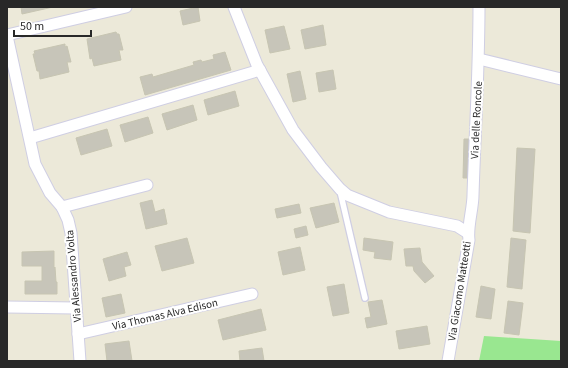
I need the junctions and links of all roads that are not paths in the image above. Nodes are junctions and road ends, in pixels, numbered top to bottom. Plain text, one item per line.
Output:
1 (126, 7) edge
2 (234, 7) edge
3 (479, 7) edge
4 (7, 36) edge
5 (479, 59) junction
6 (260, 70) junction
7 (561, 79) edge
8 (30, 138) junction
9 (147, 185) dead end
10 (340, 189) junction
11 (62, 207) junction
12 (468, 233) junction
13 (252, 294) dead end
14 (365, 298) dead end
15 (7, 307) edge
16 (76, 308) junction
17 (78, 334) junction
18 (80, 361) edge
19 (448, 361) edge

1 - 4 street
2 - 6 street, Via Giacomo Matteotti
3 - 5 street, Via delle Roncole
4 - 8 street, Via Alessandro Volta
5 - 7 street
5 - 12 street, Via delle Roncole
6 - 8 street
6 - 10 street, Via Giacomo Matteotti
8 - 11 street, Via Alessandro Volta
9 - 11 street
10 - 12 street, Via Giacomo Matteotti
10 - 14 lane
11 - 16 street, Via Alessandro Volta
12 - 19 street, Via Giacomo Matteotti
13 - 17 street, Via Thomas Alva Edison
15 - 16 street
16 - 17 street, Via Alessandro Volta
17 - 18 street, Via Alessandro Volta

